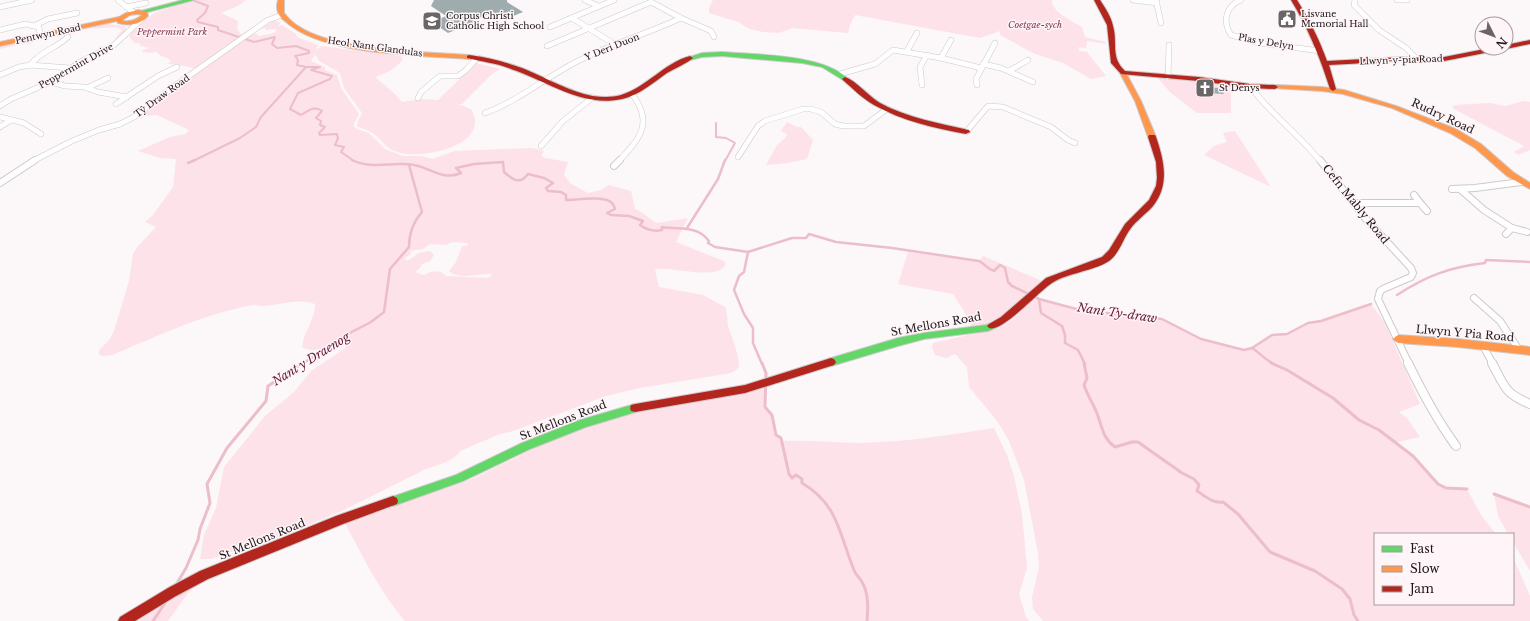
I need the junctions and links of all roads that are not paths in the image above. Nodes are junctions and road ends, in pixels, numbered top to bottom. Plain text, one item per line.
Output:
1 (32, 0) edge
2 (118, 0) edge
3 (191, 0) edge
4 (280, 0) edge
5 (585, 0) edge
6 (614, 0) edge
7 (1097, 0) edge
8 (1133, 0) edge
9 (1241, 0) edge
10 (1294, 0) edge
11 (1355, 0) edge
12 (1397, 0) edge
13 (1406, 0) edge
14 (1156, 2) edge
15 (146, 3) dead end
16 (598, 6) junction
17 (0, 7) edge
18 (77, 13) dead end
19 (282, 15) junction
20 (131, 18) junction
21 (572, 18) junction
22 (681, 18) junction
23 (1160, 23) dead end
24 (36, 25) junction
25 (550, 27) dead end
26 (589, 28) junction
27 (0, 30) edge
28 (918, 33) dead end
29 (40, 35) junction
30 (68, 37) dead end
31 (714, 37) dead end
32 (951, 40) dead end
33 (1530, 42) edge
34 (995, 43) dead end
35 (0, 44) edge
36 (614, 44) junction
37 (1169, 45) dead end
38 (1514, 45) edge
39 (547, 46) dead end
40 (907, 51) junction
41 (1321, 51) junction
42 (597, 52) junction
43 (1474, 53) edge
44 (604, 56) dead end
45 (927, 56) junction
46 (477, 58) junction
47 (941, 58) junction
48 (1028, 60) dead end
49 (1418, 60) junction
50 (1325, 63) junction
51 (30, 65) junction
52 (982, 66) junction
53 (177, 67) dead end
54 (70, 68) junction
55 (1009, 71) junction
56 (1123, 73) junction
57 (840, 74) junction
58 (0, 75) edge
59 (1168, 77) junction
60 (108, 78) dead end
61 (545, 80) junction
62 (51, 82) junction
63 (1032, 82) dead end
64 (922, 85) dead end
65 (977, 85) dead end
66 (1250, 86) junction
67 (88, 88) junction
68 (1333, 90) junction
69 (632, 94) junction
70 (127, 98) junction
71 (418, 98) dead end
72 (592, 98) junction
73 (116, 104) dead end
74 (0, 106) edge
75 (887, 109) junction
76 (485, 113) dead end
77 (0, 117) edge
78 (11, 120) junction
79 (0, 127) edge
80 (966, 132) joint
81 (41, 134) dead end
82 (1075, 143) dead end
83 (541, 146) dead end
84 (738, 157) dead end
85 (614, 166) dead end
86 (1521, 182) junction
87 (0, 183) edge
88 (1530, 187) edge
89 (1452, 189) dead end
90 (1460, 189) junction
91 (1414, 195) dead end
92 (1354, 203) junction
93 (1420, 203) junction
94 (1427, 211) dead end
95 (1512, 228) junction
96 (1527, 232) dead end
97 (1506, 234) dead end
98 (1474, 298) dead end
99 (1398, 339) junction
100 (1483, 346) junction
101 (1519, 350) junction
102 (1530, 351) edge
103 (1530, 404) edge
104 (1456, 446) dead end
105 (124, 621) edge

1 - 17 street
2 - 20 street
3 - 20 street, Pentwyn Road
4 - 19 street
5 - 16 street
6 - 16 street
7 - 56 street, St Mellons Road
8 - 14 street
9 - 41 street, Plas y Delyn
10 - 41 street
11 - 49 street
12 - 13 street
14 - 23 street
15 - 20 street
16 - 21 street
18 - 24 street
19 - 46 street, Heol Nant Glandulas
19 - 87 street, Tŷ Draw Road
20 - 29 street, Pentwyn Road
20 - 54 street, Peppermint Drive
21 - 25 street
21 - 26 street
22 - 26 street
22 - 31 street
22 - 36 street, Y Deri Duon
24 - 27 street
24 - 29 street
26 - 36 street
26 - 39 street
28 - 40 street
29 - 35 street, Pentwyn Road
30 - 51 street
32 - 47 street
33 - 38 street
34 - 52 street
36 - 42 street, Y Deri Duon
37 - 59 street
40 - 45 street
40 - 57 street
41 - 50 street
42 - 44 street
42 - 61 street, Y Deri Duon
43 - 49 street, Llwyn-y-pia Road
45 - 47 street
45 - 64 street
46 - 61 street, Heol Nant Glandulas
46 - 71 street
47 - 52 street
48 - 55 street
49 - 50 street, Llwyn-y-pia Road
50 - 68 street
51 - 54 street
51 - 58 street
52 - 55 street
52 - 65 street
53 - 70 street
54 - 62 street, Peppermint Drive
55 - 63 street
56 - 59 street, Rudry Road
56 - 105 street, St Mellons Road
57 - 69 street, Heol Nant Glandulas
57 - 75 street, Heol Nant Glandulas
59 - 66 street, Rudry Road
60 - 67 street
61 - 72 street, Heol Nant Glandulas
61 - 76 street
62 - 67 street
62 - 74 street, Peppermint Drive
66 - 68 street, Rudry Road
66 - 92 street, Cefn Mably Road
67 - 70 street
68 - 86 street, Rudry Road
69 - 72 street, Heol Nant Glandulas
69 - 85 street
70 - 73 street
72 - 83 street
75 - 80 street, Heol Nant Glandulas
75 - 84 street
77 - 78 street
78 - 79 street
78 - 81 street
80 - 82 street
86 - 88 street, Rudry Road
86 - 90 street
89 - 90 street
90 - 95 street
91 - 93 street
92 - 93 street
92 - 99 street, Cefn Mably Road
93 - 94 street
95 - 96 street
95 - 97 street
98 - 101 street
99 - 100 street, Llwyn Y Pia Road
99 - 104 street, Cefn Mably Road
100 - 101 street, Llwyn Y Pia Road
100 - 103 street
101 - 102 street, Llwyn Y Pia Road

